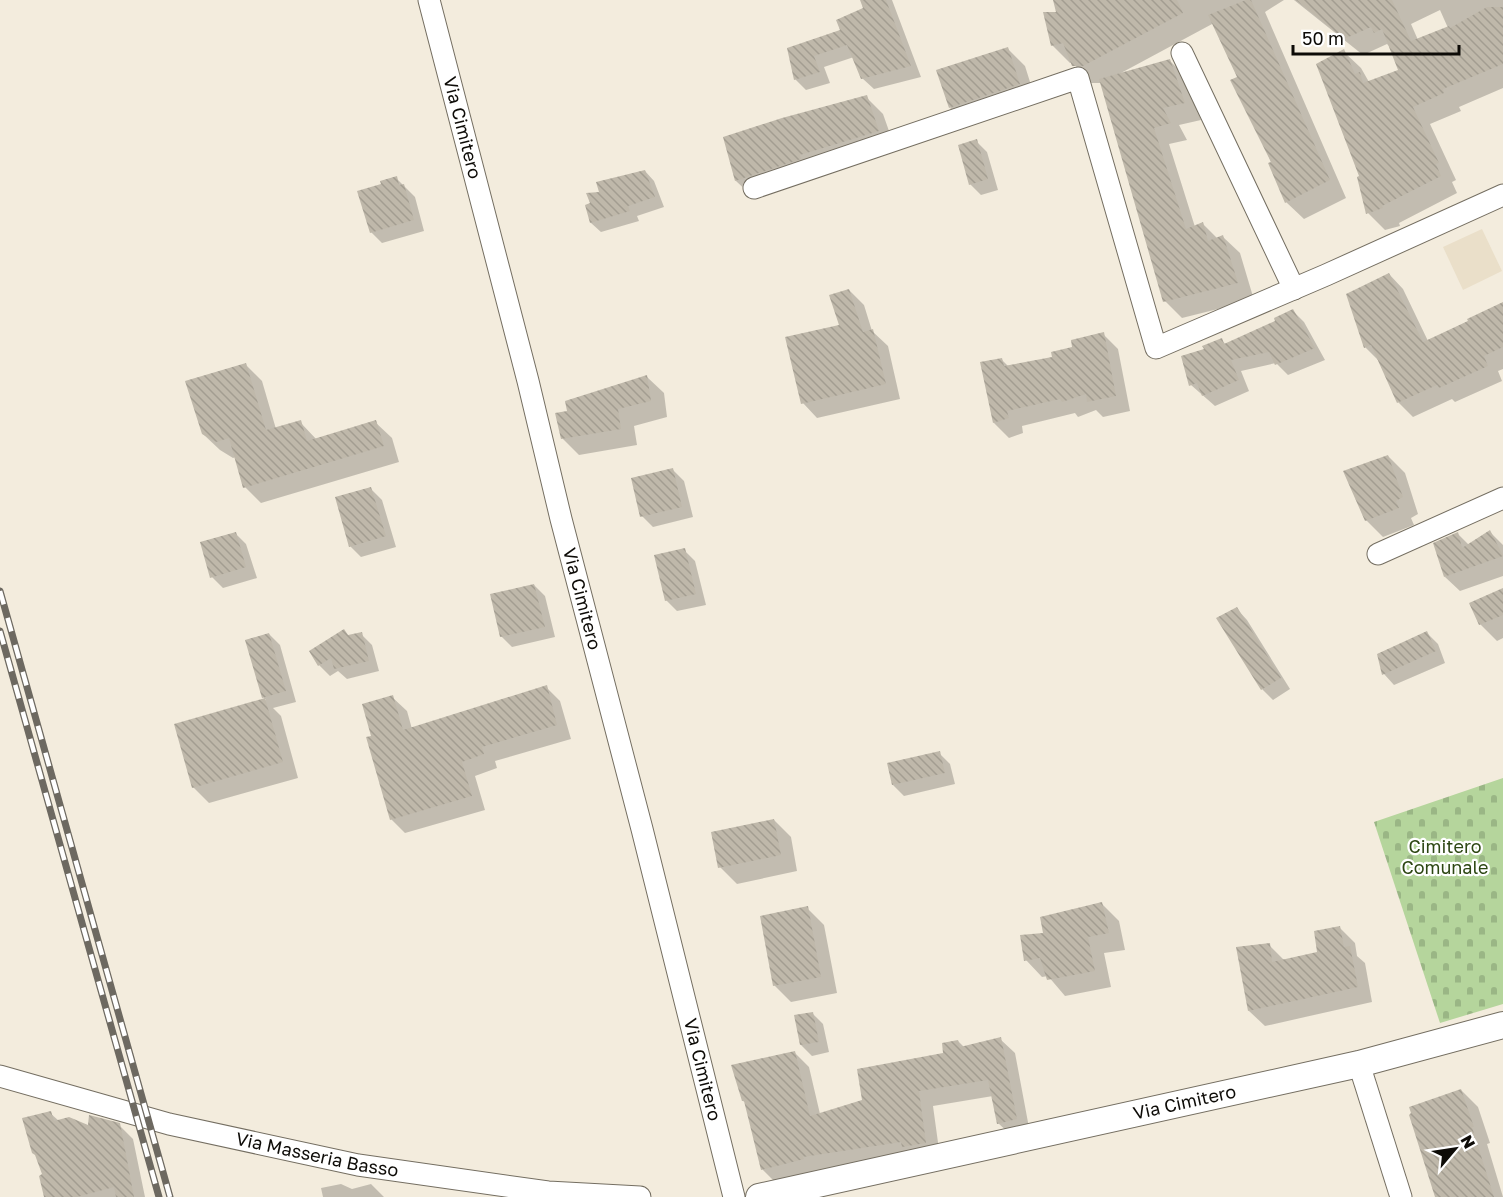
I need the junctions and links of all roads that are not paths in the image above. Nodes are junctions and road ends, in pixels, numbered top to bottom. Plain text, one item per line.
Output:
1 (429, 0) edge
2 (1182, 52) dead end
3 (754, 188) dead end
4 (1503, 195) edge
5 (1294, 289) junction
6 (1503, 498) edge
7 (1378, 554) dead end
8 (1503, 1025) edge
9 (1359, 1064) junction
10 (0, 1076) edge
11 (640, 1197) edge
12 (734, 1197) edge
13 (759, 1197) edge
14 (1401, 1197) edge

1 - 12 street, Via Cimitero
2 - 5 street
3 - 5 street
4 - 5 street
6 - 7 street
8 - 9 street, Via Cimitero
9 - 13 street, Via Cimitero
9 - 14 street
10 - 11 street, Via Masseria Basso

